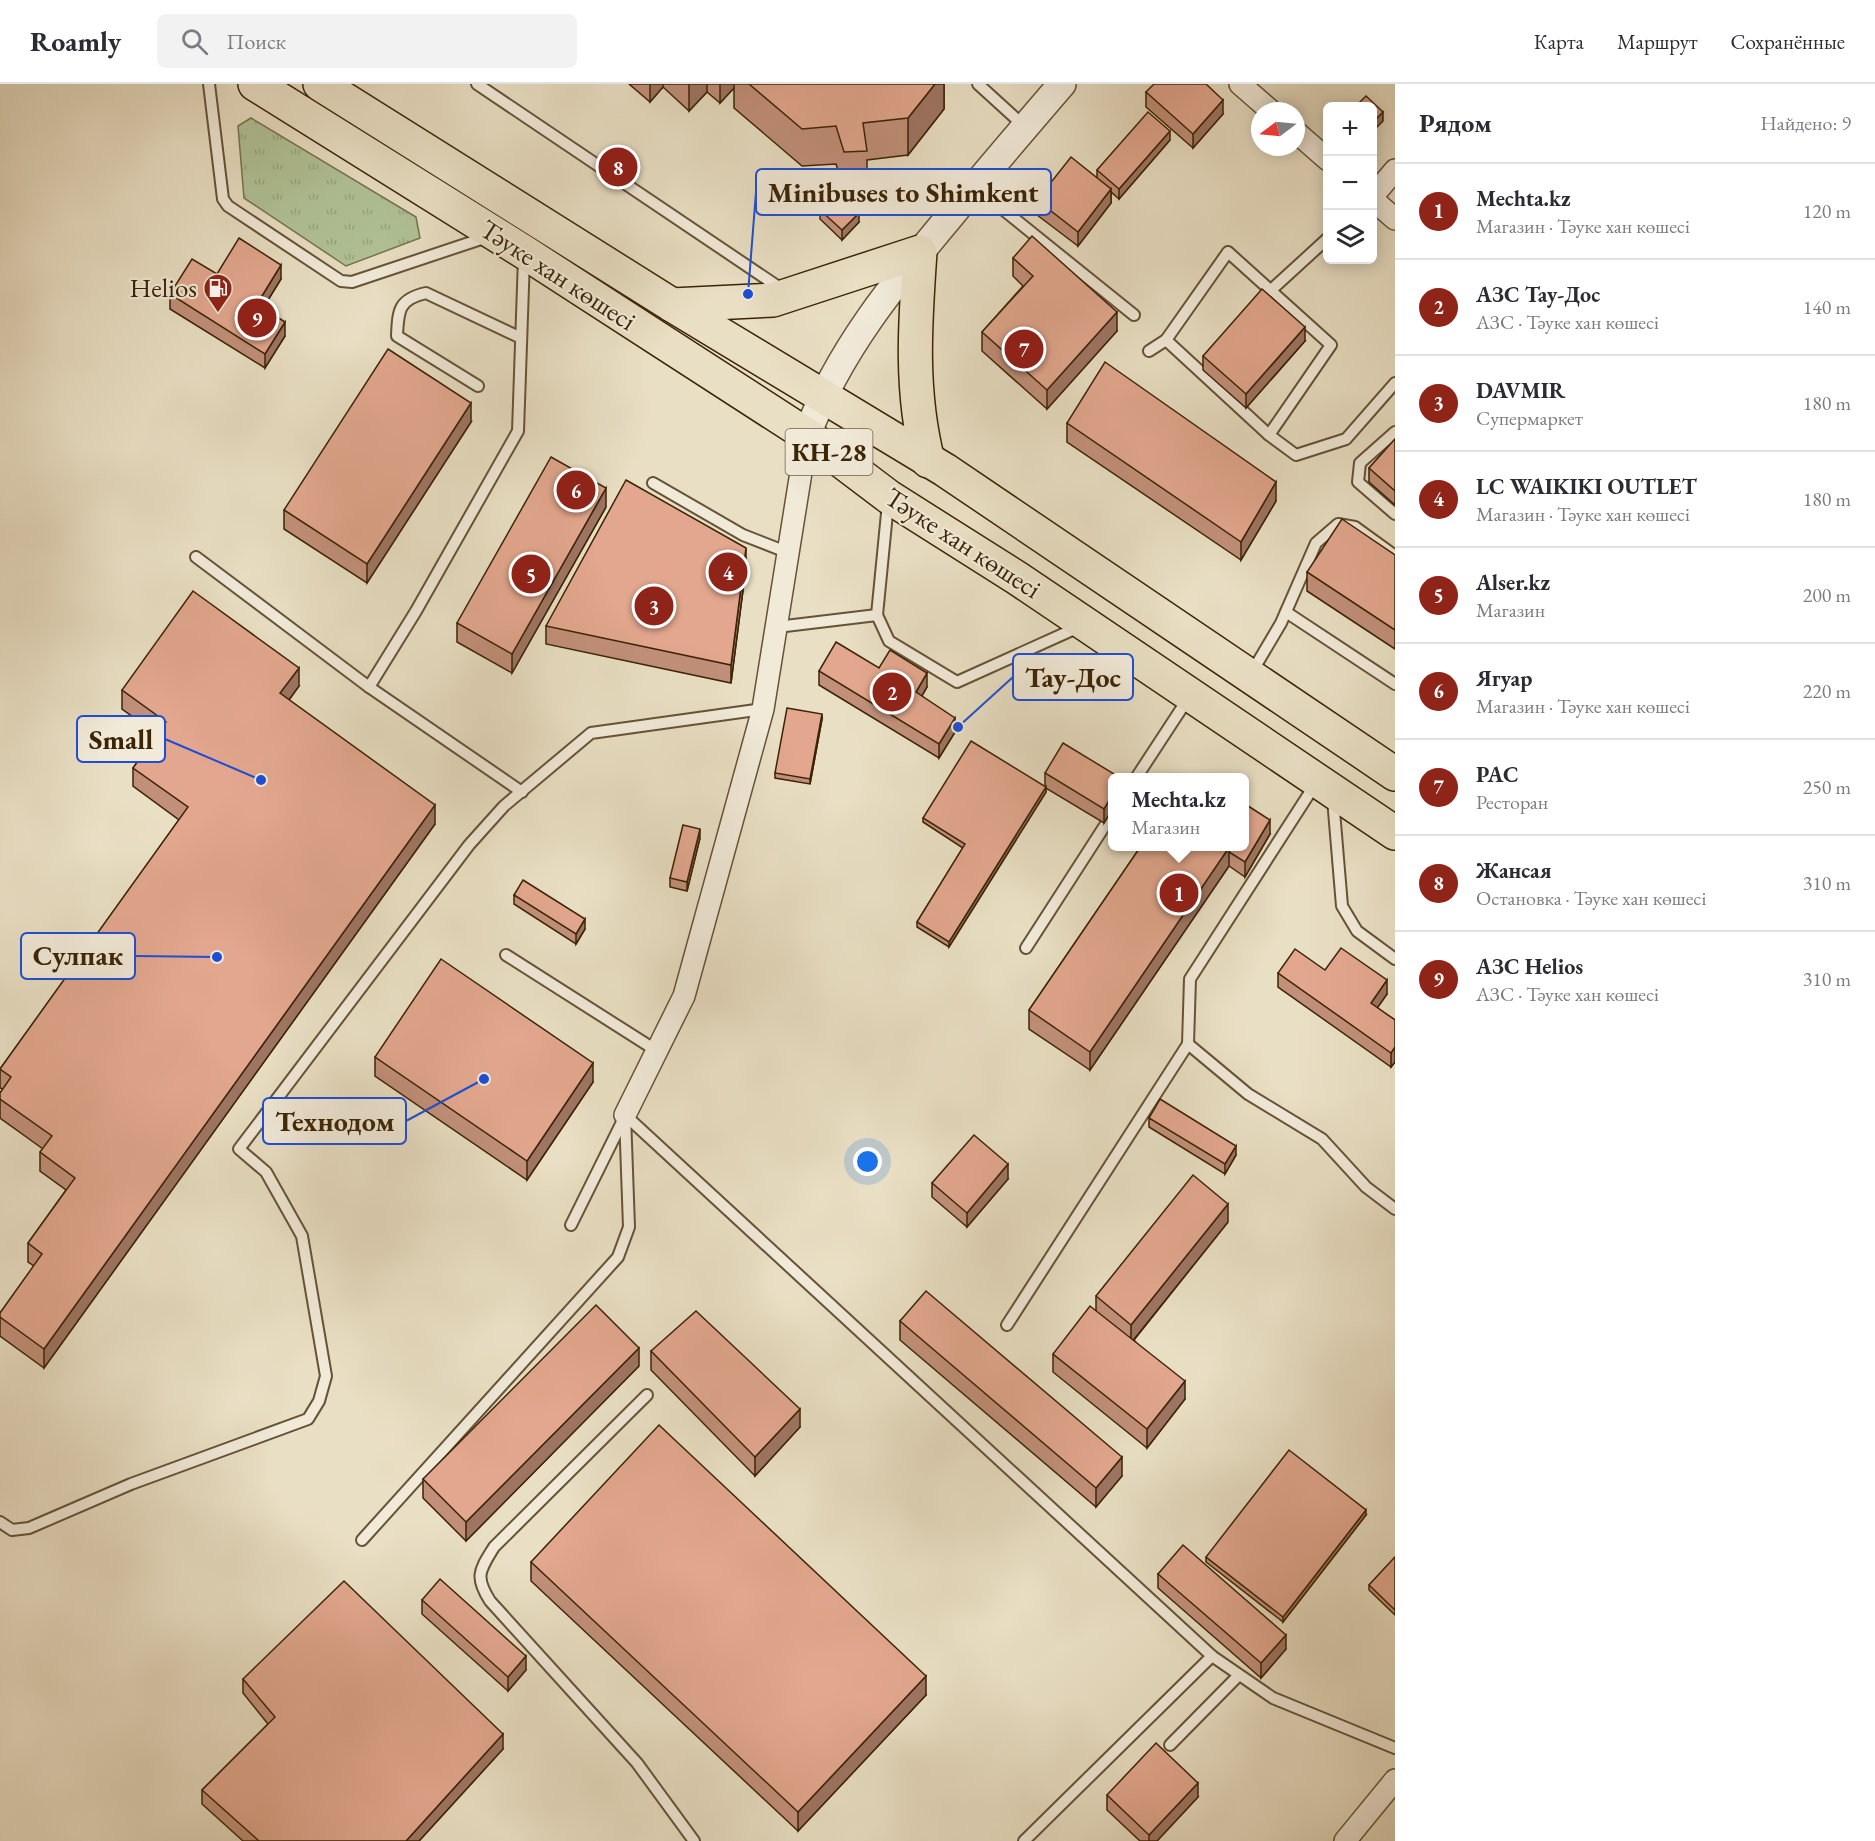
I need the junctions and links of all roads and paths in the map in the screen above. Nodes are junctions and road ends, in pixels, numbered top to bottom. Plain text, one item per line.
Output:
1 (209, 84) edge
2 (255, 84) edge
3 (320, 84) edge
4 (477, 84) edge
5 (978, 84) edge
6 (1062, 84) edge
7 (1240, 84) edge
8 (1261, 102) edge
9 (1025, 128) junction
10 (1305, 140) edge
11 (1323, 156) edge
12 (1395, 170) edge
13 (975, 187) junction
14 (1377, 192) edge
15 (1377, 203) edge
16 (1395, 219) edge
17 (495, 234) junction
18 (1323, 243) edge
19 (524, 252) junction
20 (920, 252) junction
21 (1270, 291) junction
22 (791, 295) junction
23 (672, 305) junction
24 (1134, 315) dead end
25 (521, 338) junction
26 (1166, 340) junction
27 (1149, 351) dead end
28 (1395, 383) edge
29 (478, 386) dead end
30 (822, 395) junction
31 (1395, 432) edge
32 (807, 435) junction
33 (1269, 435) junction
34 (928, 461) junction
35 (653, 483) dead end
36 (889, 497) junction
37 (1395, 514) edge
38 (789, 553) junction
39 (1395, 556) edge
40 (196, 557) dead end
41 (1286, 612) junction
42 (877, 615) junction
43 (1086, 624) junction
44 (777, 627) junction
45 (1250, 676) junction
46 (1395, 684) edge
47 (369, 687) junction
48 (1190, 694) junction
49 (763, 709) junction
50 (1139, 773) edge
51 (1395, 774) edge
52 (1325, 785) junction
53 (522, 792) junction
54 (1108, 821) edge
55 (1395, 833) edge
56 (1026, 948) dead end
57 (506, 955) dead end
58 (1395, 959) edge
59 (1188, 1044) junction
60 (657, 1051) junction
61 (625, 1115) junction
62 (1395, 1209) edge
63 (571, 1225) dead end
64 (1007, 1325) dead end
65 (647, 1395) dead end
66 (0, 1522) edge
67 (362, 1540) dead end
68 (1212, 1656) junction
69 (1238, 1676) junction
70 (1170, 1745) dead end
71 (1395, 1748) edge
72 (1395, 1780) edge
73 (694, 1841) edge
74 (1024, 1841) edge
75 (1345, 1841) edge

1 - 17 lane
2 - 17 main road, Тәуке хан көшесі / КН-28
3 - 23 main road, Тәуке хан көшесі / КН-28
4 - 22 lane
5 - 9 lane
6 - 9 street
7 - 8 street
9 - 13 street
10 - 11 street
12 - 14 street
13 - 20 street
13 - 24 lane
15 - 16 street
17 - 19 main road, Тәуке хан көшесі / КН-28
18 - 21 lane
19 - 25 lane
19 - 32 main road, Тәуке хан көшесі / КН-28
20 - 22 main road
20 - 30 street
20 - 34 main road
21 - 26 lane
21 - 33 lane
22 - 23 main road
23 - 30 main road, Тәуке хан көшесі / КН-28
25 - 29 lane
25 - 47 lane
26 - 27 lane
26 - 33 lane
28 - 33 lane
30 - 32 street
30 - 34 main road, Тәуке хан көшесі / КН-28
31 - 37 lane
32 - 36 main road, Тәуке хан көшесі / КН-28
32 - 38 street
34 - 45 main road, Тәуке хан көшесі / КН-28
35 - 38 lane
36 - 42 lane
36 - 43 main road, Тәуке хан көшесі / КН-28
38 - 44 street
39 - 41 lane
40 - 47 lane
41 - 45 lane
41 - 46 lane
42 - 43 lane
42 - 44 lane
43 - 48 main road, Тәуке хан көшесі / КН-28
44 - 49 street
45 - 51 main road, Тәуке хан көшесі / КН-28
47 - 53 lane
48 - 50 lane
48 - 52 main road, Тәуке хан көшесі / КН-28
49 - 53 lane
49 - 60 street
52 - 55 main road, Тәуке хан көшесі / КН-28
52 - 58 lane
52 - 59 lane
53 - 66 lane
54 - 56 lane
57 - 60 lane
59 - 62 lane
59 - 64 lane
60 - 61 street
61 - 63 lane
61 - 67 lane
61 - 68 lane
65 - 73 lane
68 - 69 lane
68 - 74 lane
69 - 70 lane
69 - 71 lane
72 - 75 street

